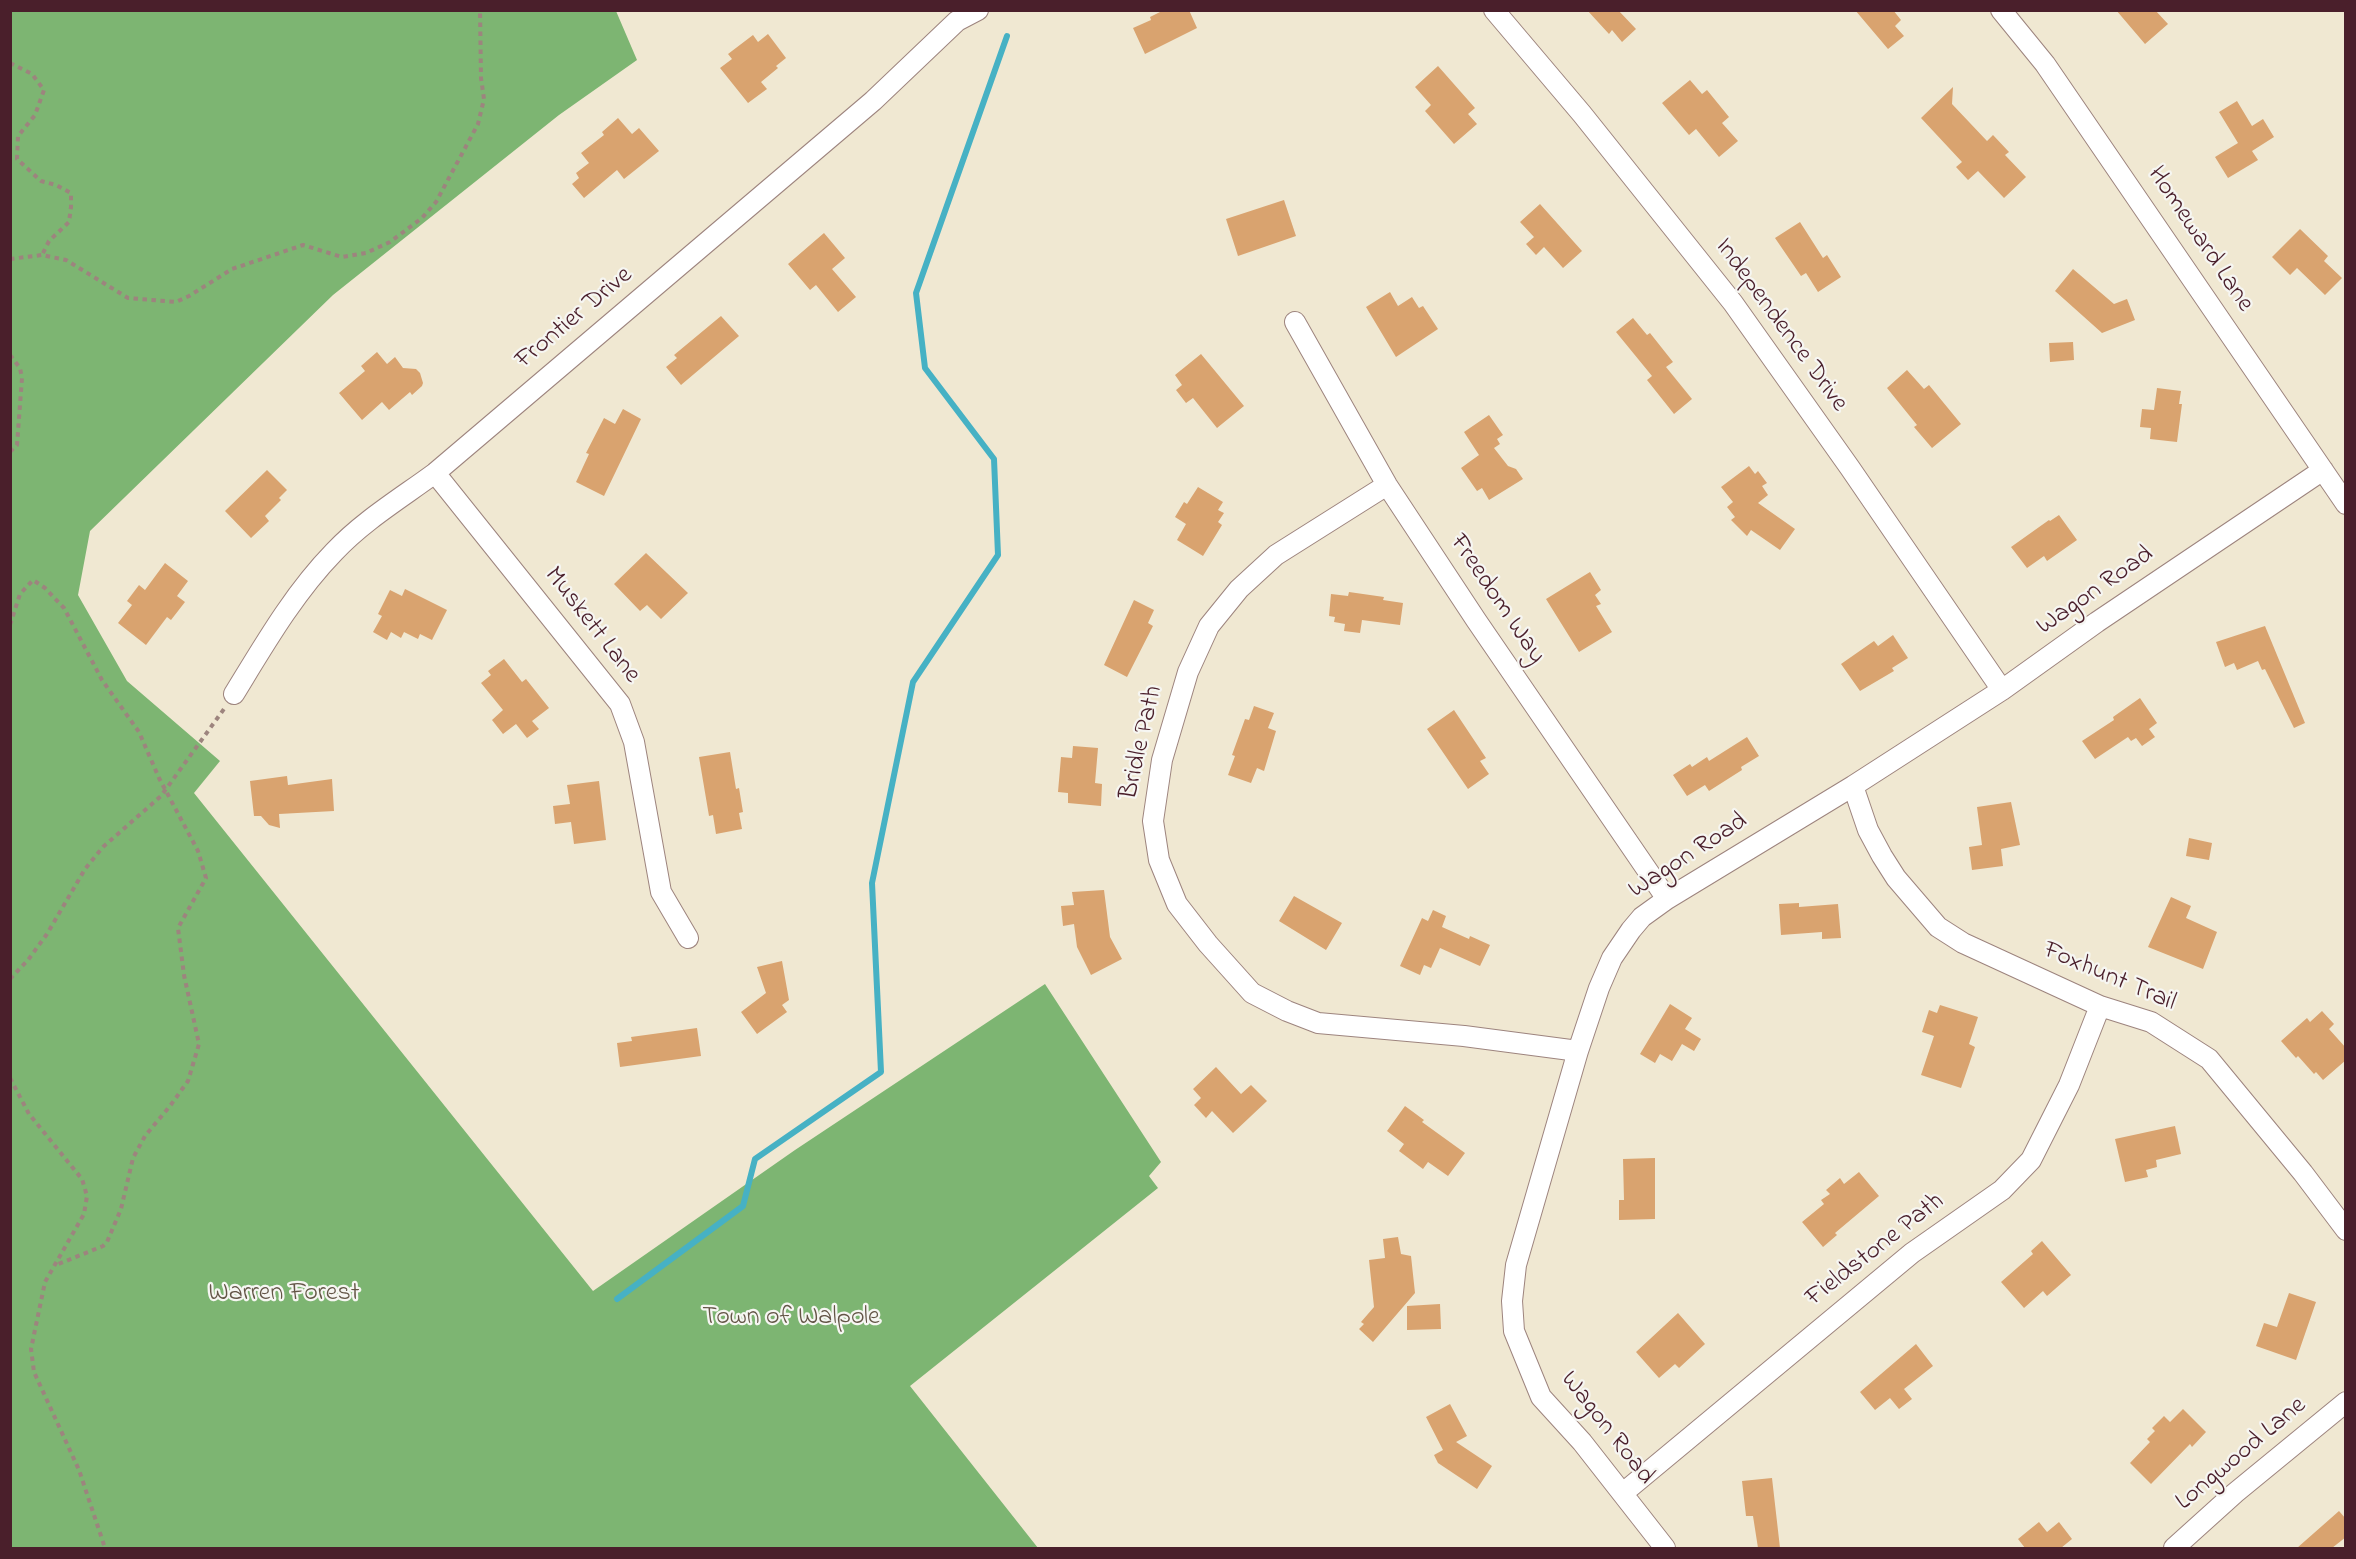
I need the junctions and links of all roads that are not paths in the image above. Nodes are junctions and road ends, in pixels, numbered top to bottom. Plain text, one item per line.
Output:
1 (978, 10) edge
2 (1494, 10) edge
3 (2001, 10) edge
4 (1295, 322) dead end
5 (2323, 470) junction
6 (435, 473) junction
7 (1387, 484) junction
8 (2346, 504) edge
9 (2002, 690) junction
10 (234, 694) road end
11 (1853, 786) junction
12 (1667, 899) junction
13 (688, 938) dead end
14 (2100, 1005) junction
15 (1578, 1052) junction
16 (2346, 1230) edge
17 (2346, 1402) edge
18 (1623, 1493) junction
19 (1665, 1548) edge
20 (2174, 1548) edge

1 - 6 street, Frontier Drive
2 - 9 street, Independence Drive
3 - 5 street, Homeward Lane
4 - 7 street, Freedom Way
5 - 8 street, Homeward Lane
5 - 9 street, Wagon Road
6 - 10 street, Frontier Drive
6 - 13 street, Muskett Lane
7 - 12 street, Freedom Way
7 - 15 street, Bridle Path
9 - 11 street, Wagon Road
11 - 12 street, Wagon Road
11 - 14 street, Foxhunt Trail
12 - 15 street, Wagon Road
14 - 16 street, Foxhunt Trail
14 - 18 street, Fieldstone Path
15 - 18 street, Wagon Road
17 - 20 street, Longwood Lane
18 - 19 street, Wagon Road

